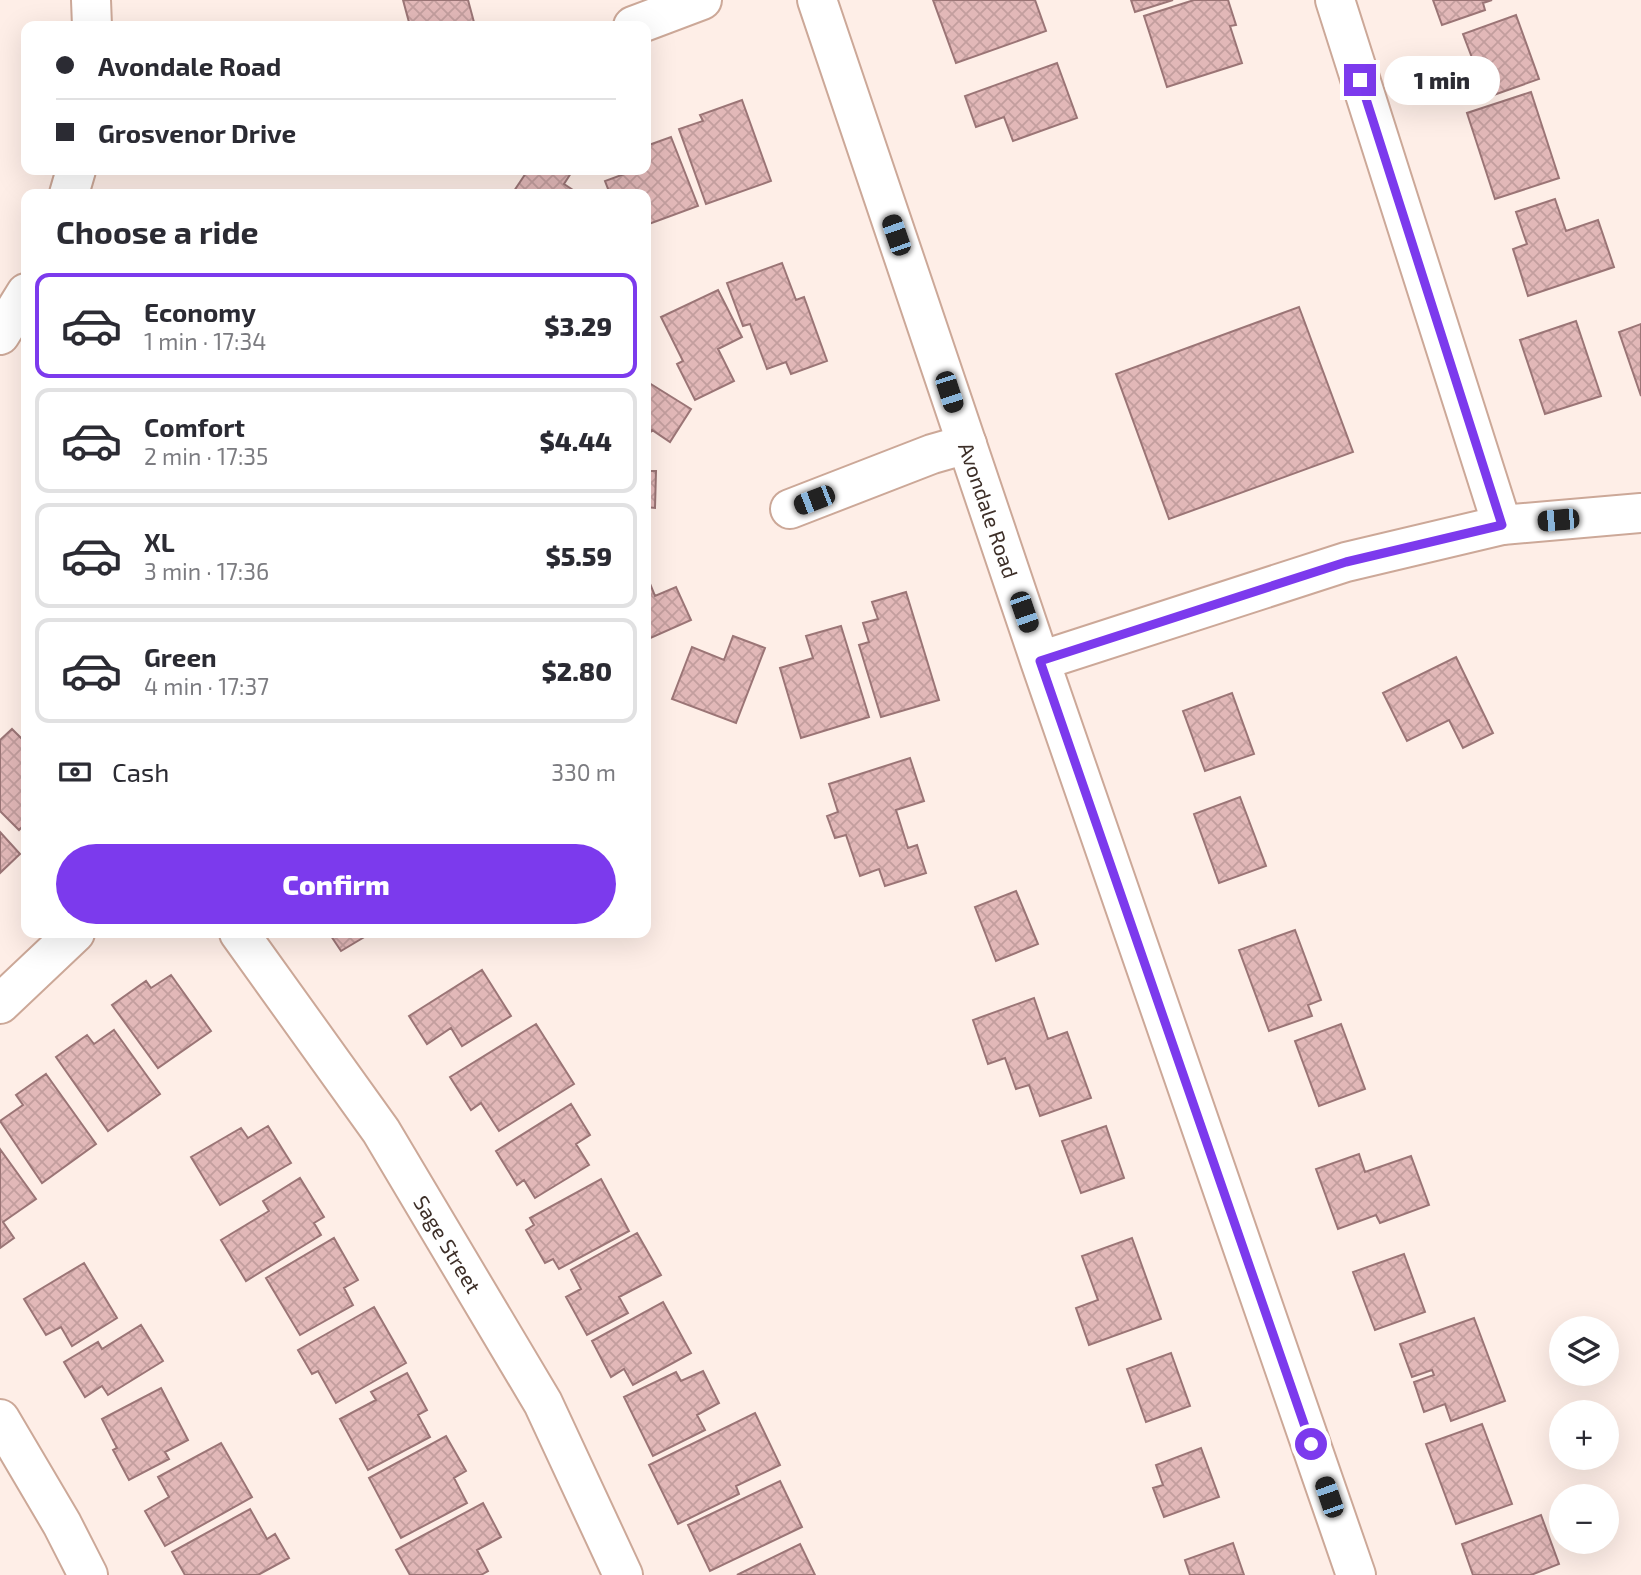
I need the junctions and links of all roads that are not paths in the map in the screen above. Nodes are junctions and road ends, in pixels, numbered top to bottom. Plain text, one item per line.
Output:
1 (91, 0) edge
2 (702, 0) edge
3 (817, 0) edge
4 (1335, 0) edge
5 (92, 21) edge
6 (646, 21) edge
7 (21, 301) edge
8 (0, 335) edge
9 (967, 444) junction
10 (790, 509) dead end
11 (1641, 513) edge
12 (1502, 525) junction
13 (1040, 661) junction
14 (70, 938) edge
15 (243, 938) edge
16 (0, 1004) edge
17 (0, 1419) edge
18 (88, 1575) edge
19 (623, 1575) edge
20 (1356, 1575) edge

1 - 5 street
2 - 6 street
3 - 9 street, Avondale Road
4 - 12 street
7 - 8 street
9 - 10 street
9 - 13 street, Avondale Road
11 - 12 street
12 - 13 street
13 - 20 street, Avondale Road
14 - 16 street
15 - 19 street, Sage Street
17 - 18 street

